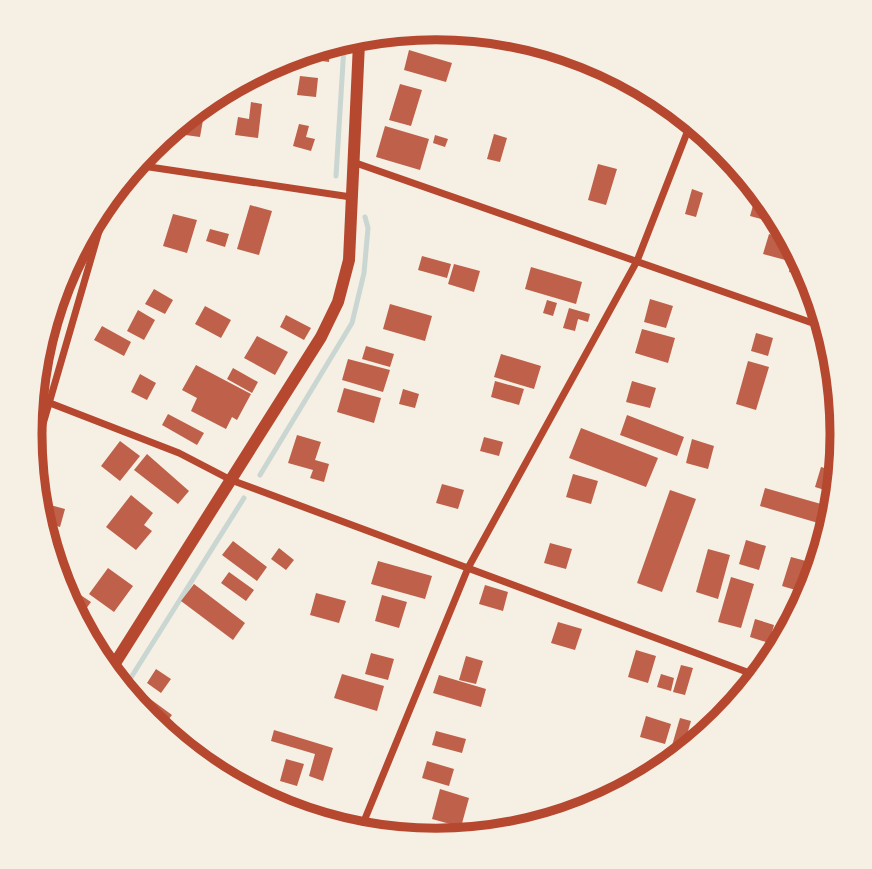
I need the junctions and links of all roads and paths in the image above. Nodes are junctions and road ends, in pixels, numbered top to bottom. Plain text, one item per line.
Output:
1 (359, 48) edge
2 (688, 131) edge
3 (353, 162) junction
4 (147, 167) edge
5 (351, 197) junction
6 (99, 230) edge
7 (637, 261) junction
8 (814, 324) edge
9 (44, 401) edge
10 (47, 402) junction
11 (43, 420) edge
12 (231, 480) junction
13 (468, 568) junction
14 (115, 664) edge
15 (750, 673) edge
16 (364, 822) edge

1 - 3 street
2 - 7 street
3 - 5 street
3 - 7 street
4 - 5 street
5 - 12 street
6 - 10 street
7 - 8 street
7 - 13 street
9 - 10 street
10 - 11 street
10 - 12 street
12 - 13 street
12 - 14 street
13 - 15 street
13 - 16 street

